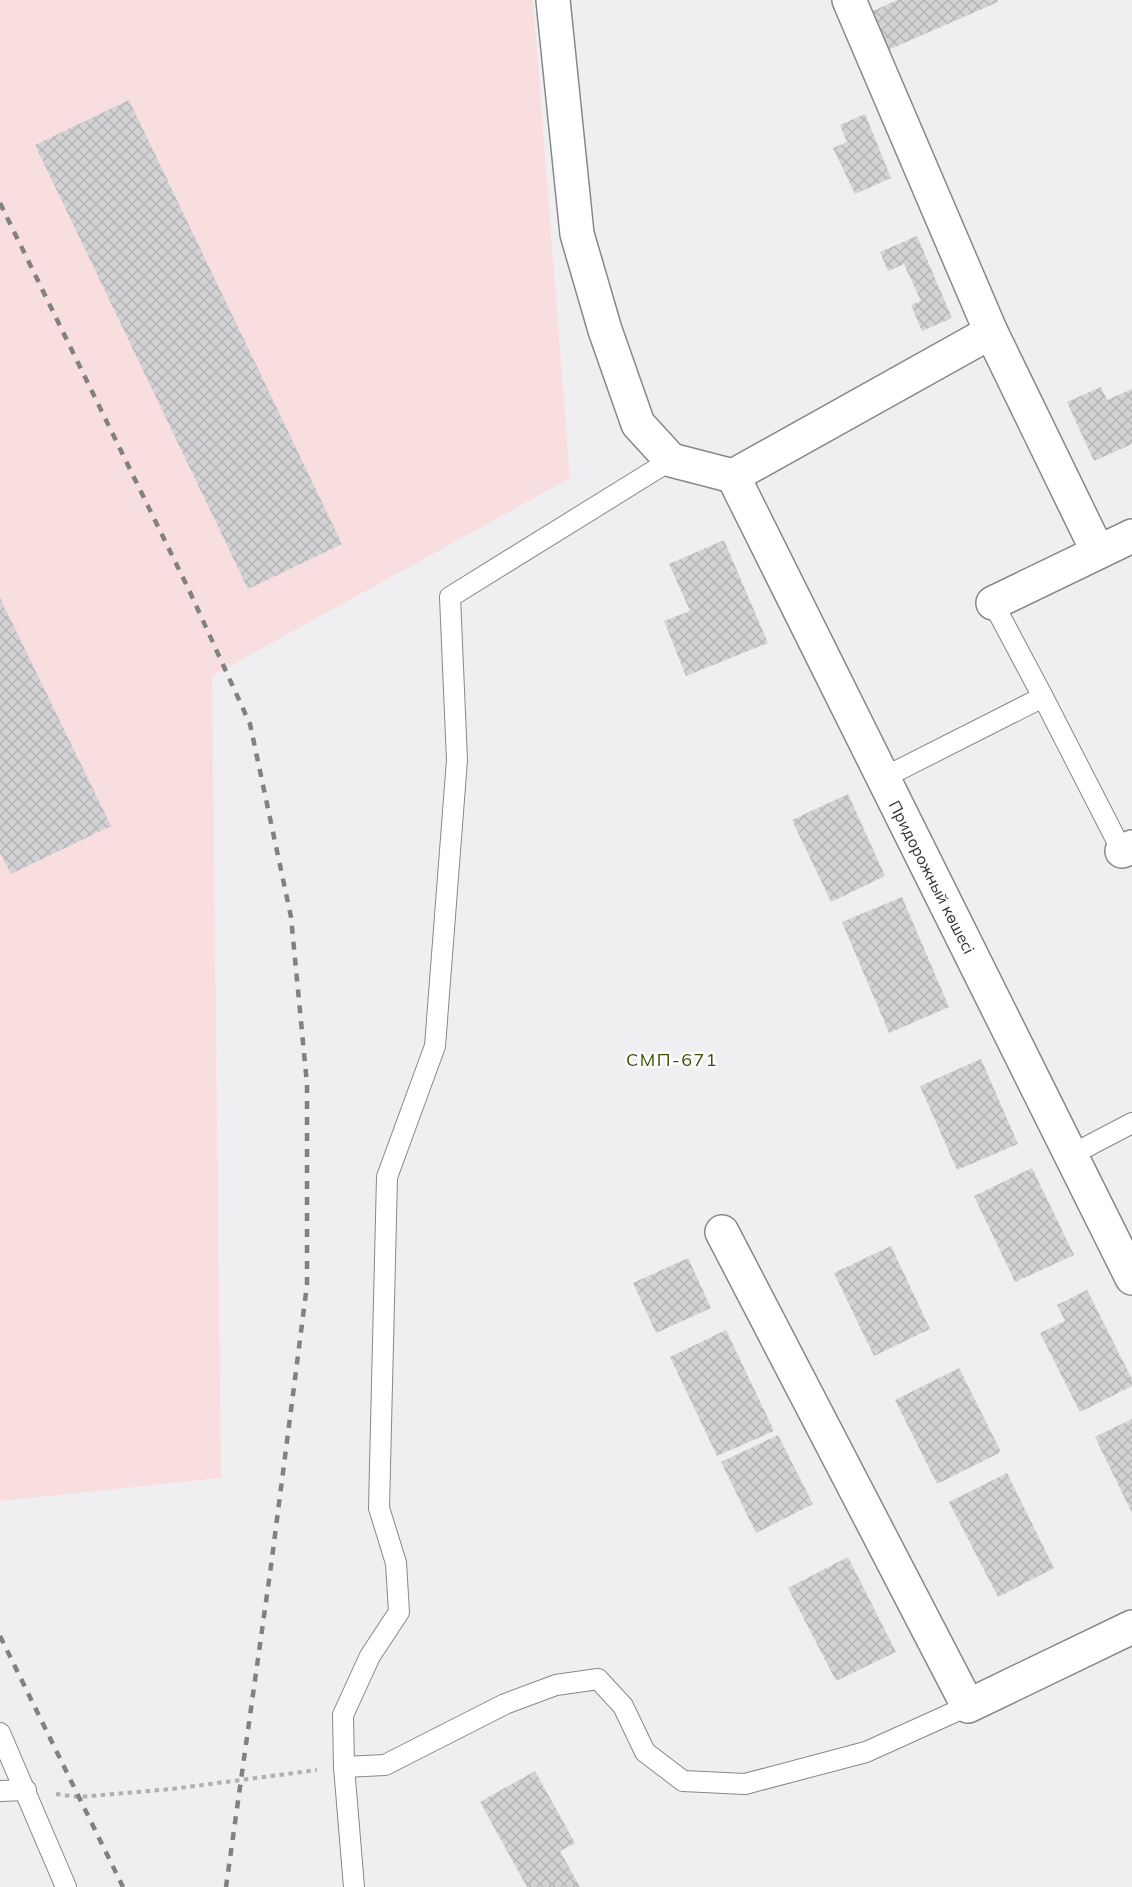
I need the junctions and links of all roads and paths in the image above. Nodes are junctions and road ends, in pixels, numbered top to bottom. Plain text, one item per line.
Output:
1 (554, 0) edge
2 (849, 0) edge
3 (991, 332) junction
4 (671, 460) junction
5 (732, 476) junction
6 (1132, 536) edge
7 (1098, 552) junction
8 (993, 603) joint
9 (1043, 697) junction
10 (883, 778) junction
11 (1127, 849) edge
12 (1132, 1123) edge
13 (1071, 1155) junction
14 (722, 1232) dead end
15 (1132, 1278) edge
16 (1132, 1627) edge
17 (968, 1706) junction
18 (0, 1733) edge
19 (344, 1767) junction
20 (26, 1790) junction
21 (0, 1791) edge
22 (66, 1887) edge
23 (354, 1887) edge

1 - 4 street
2 - 3 street
3 - 5 street
3 - 7 street
4 - 5 street
4 - 19 lane
5 - 10 street, Придорожный көшесі
6 - 7 street
7 - 8 street
8 - 9 lane
9 - 10 lane
9 - 11 lane
10 - 13 street, Придорожный көшесі
12 - 13 lane
13 - 15 street, Придорожный көшесі
14 - 17 street
16 - 17 street
17 - 19 lane
18 - 20 lane
19 - 20 path
19 - 23 lane
20 - 21 lane
20 - 22 lane

